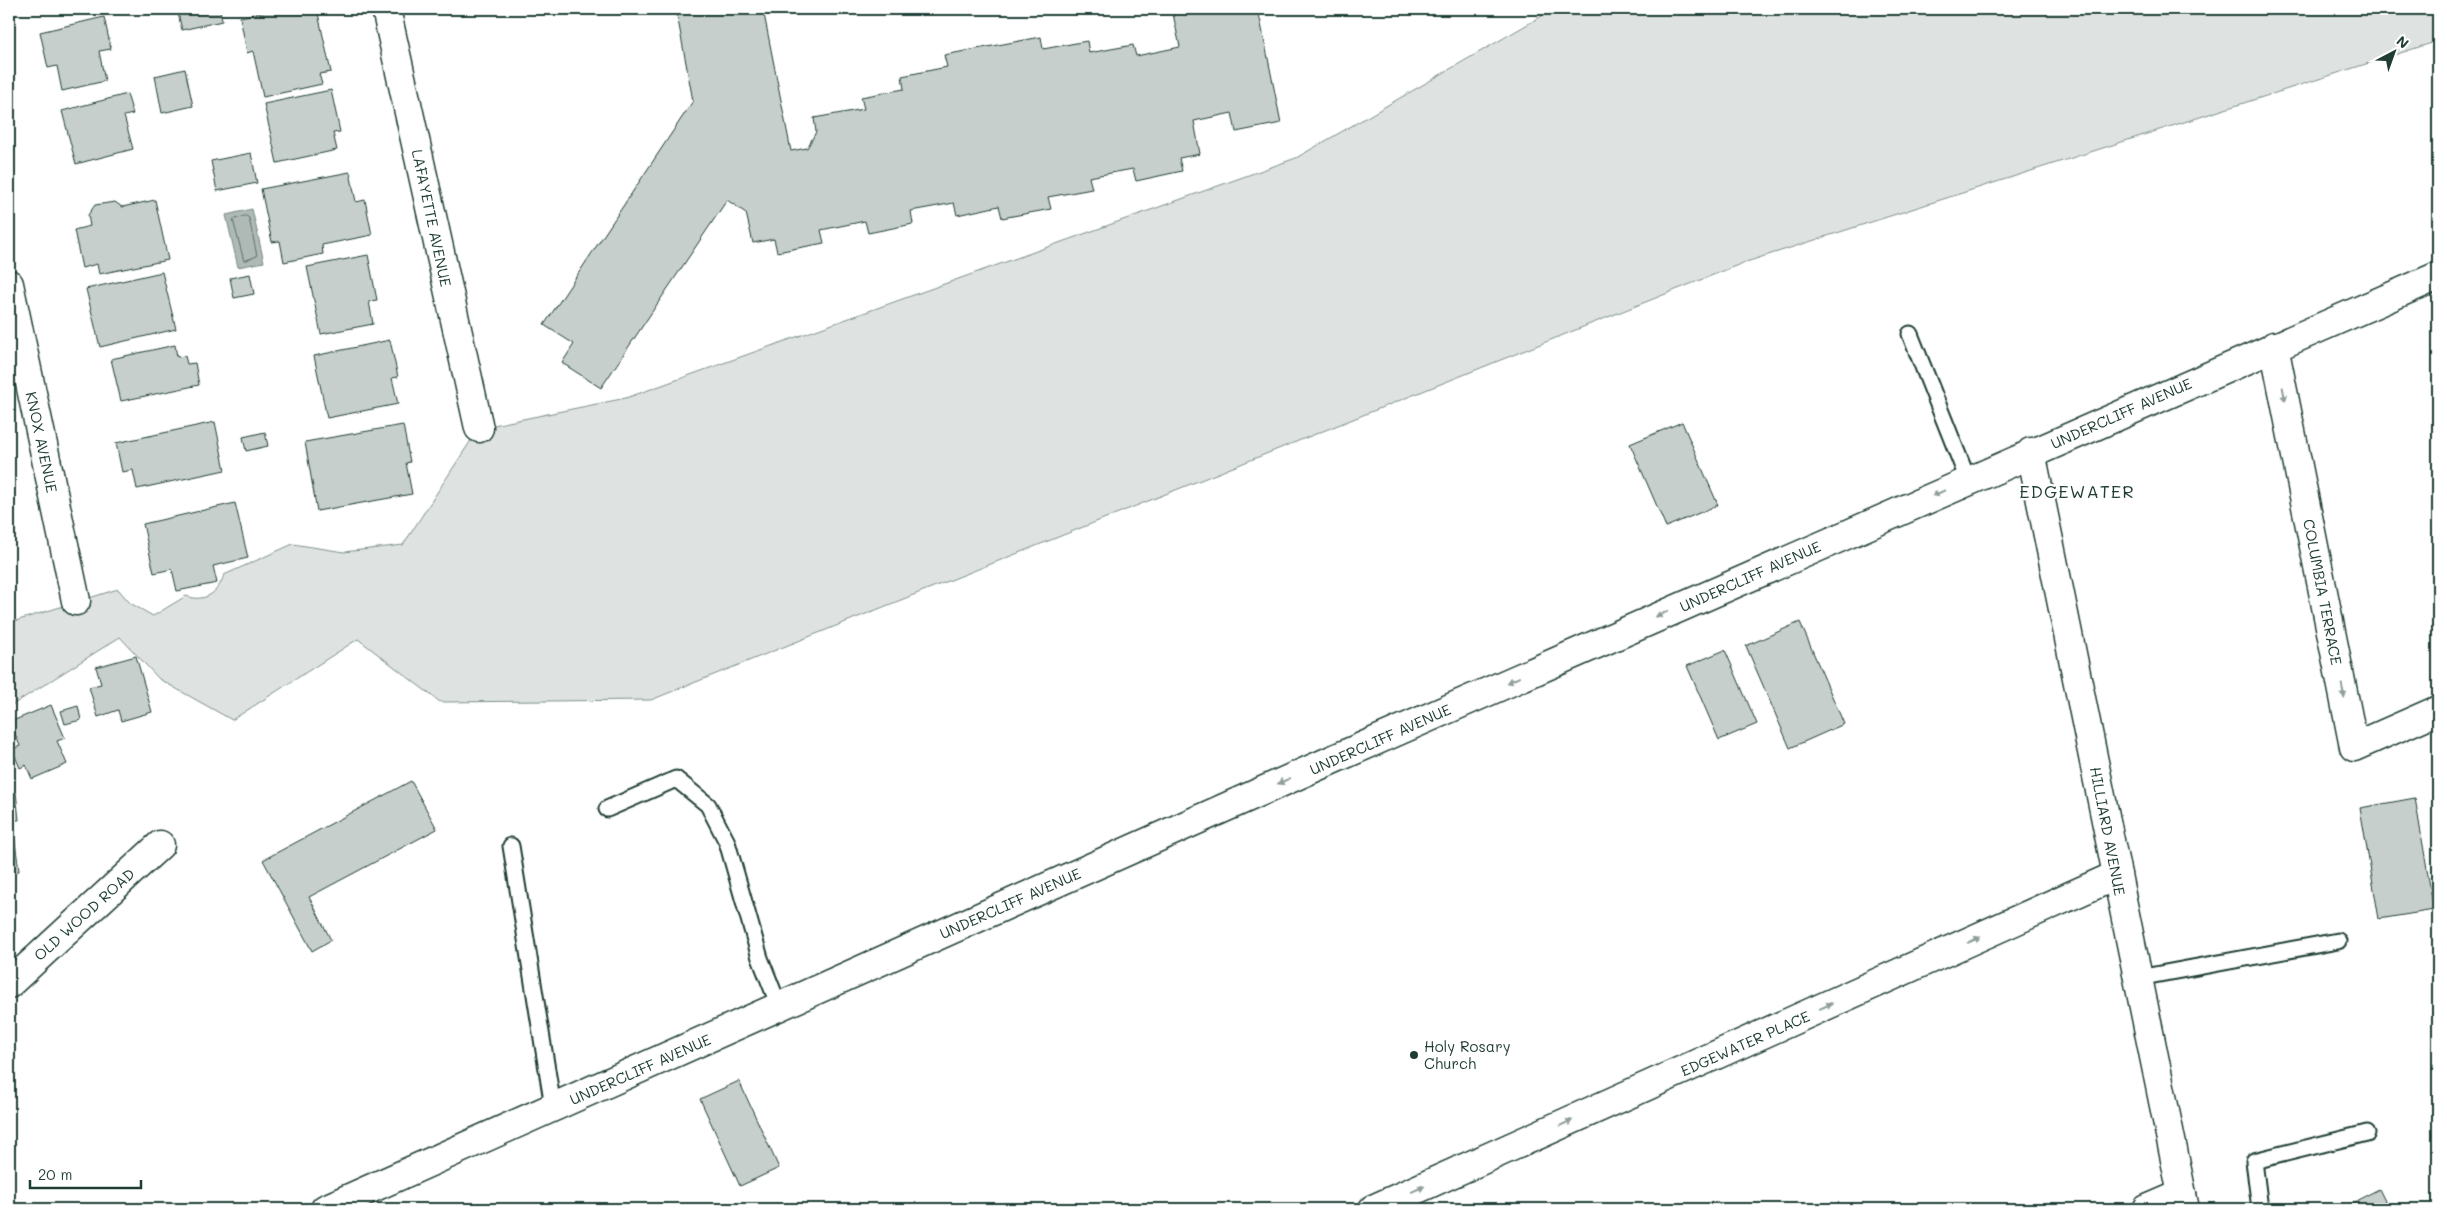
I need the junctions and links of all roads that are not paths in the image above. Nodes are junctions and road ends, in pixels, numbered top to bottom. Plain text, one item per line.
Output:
1 (386, 9) edge
2 (2438, 276) edge
3 (9, 284) edge
4 (1910, 334) dead end
5 (2274, 346) junction
6 (479, 428) dead end
7 (2031, 452) junction
8 (1968, 480) junction
9 (76, 601) dead end
10 (2438, 710) edge
11 (607, 810) dead end
12 (160, 845) dead end
13 (511, 846) dead end
14 (2117, 876) junction
15 (2338, 941) dead end
16 (2138, 978) junction
17 (9, 984) edge
18 (779, 1006) junction
19 (553, 1107) junction
20 (2367, 1134) dead end
21 (2183, 1202) edge
22 (325, 1209) edge
23 (1373, 1209) edge
24 (2147, 1209) edge
25 (2260, 1209) edge

1 - 6 street, LAFAYETTE AVENUE
2 - 5 street, UNDERCLIFF AVENUE
3 - 9 street, KNOX AVENUE
4 - 8 lane
5 - 7 street, UNDERCLIFF AVENUE
5 -> 10 street, COLUMBIA TERRACE
7 - 8 street, UNDERCLIFF AVENUE
7 - 14 street, HILLIARD AVENUE
8 -> 18 street, UNDERCLIFF AVENUE
11 - 18 lane
12 - 17 street, OLD WOOD ROAD
13 - 19 lane
14 - 16 street, HILLIARD AVENUE
23 -> 14 street, EDGEWATER PLACE
15 - 16 lane
16 - 21 street, HILLIARD AVENUE
18 - 19 street, UNDERCLIFF AVENUE
19 - 22 street, UNDERCLIFF AVENUE
20 - 25 lane
21 - 24 street

